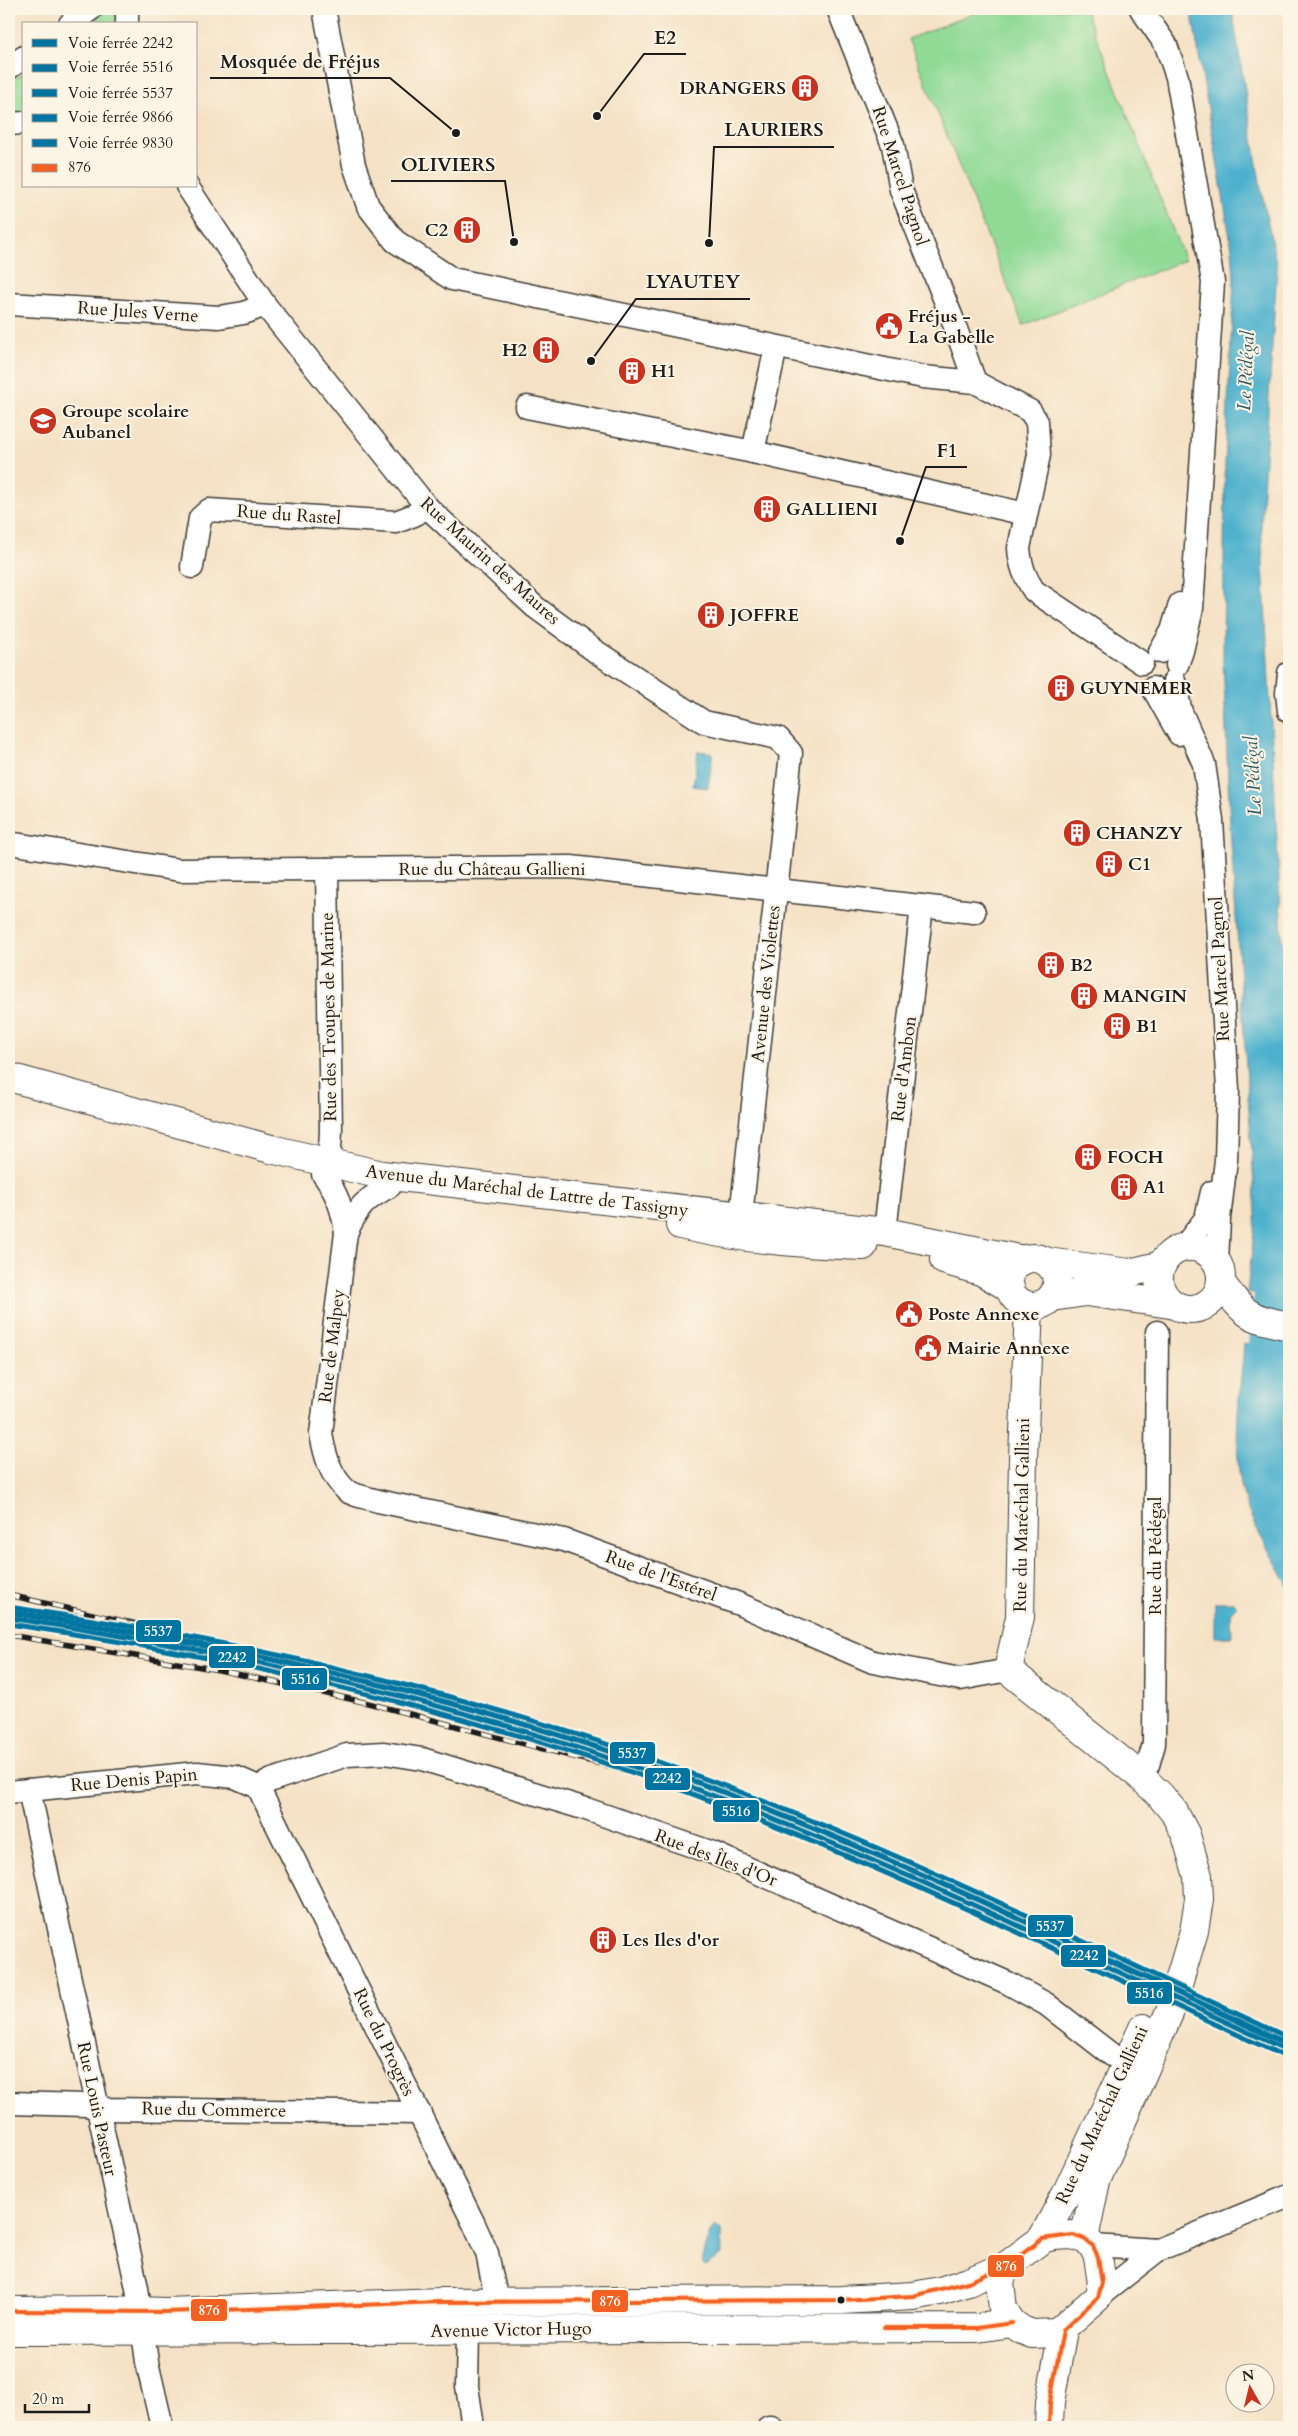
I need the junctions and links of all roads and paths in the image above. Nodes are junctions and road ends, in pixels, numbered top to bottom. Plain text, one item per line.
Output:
1 (91, 9) edge
2 (127, 9) edge
3 (324, 9) edge
4 (838, 9) edge
5 (1125, 9) edge
6 (1141, 9) edge
7 (73, 22) edge
8 (127, 22) edge
9 (22, 58) edge
10 (9, 68) edge
11 (22, 123) edge
12 (9, 124) edge
13 (189, 188) edge
14 (9, 304) edge
15 (265, 305) junction
16 (776, 348) junction
17 (975, 382) junction
18 (526, 407) dead end
19 (753, 452) junction
20 (427, 507) junction
21 (1026, 514) junction
22 (192, 567) dead end
23 (1161, 670) junction
24 (1289, 673) edge
25 (1289, 711) edge
26 (790, 753) joint
27 (9, 843) edge
28 (327, 869) junction
29 (776, 889) junction
30 (922, 906) junction
31 (974, 912) dead end
32 (9, 1077) edge
33 (9, 1088) edge
34 (326, 1169) junction
35 (390, 1186) junction
36 (741, 1216) junction
37 (885, 1232) junction
38 (346, 1233) junction
39 (1183, 1248) junction
40 (1036, 1261) junction
41 (1162, 1265) junction
42 (1219, 1273) junction
43 (1010, 1288) junction
44 (1040, 1302) junction
45 (1170, 1304) junction
46 (1199, 1308) junction
47 (1244, 1312) junction
48 (1289, 1326) edge
49 (1157, 1332) dead end
50 (325, 1458) joint
51 (1008, 1670) junction
52 (1139, 1775) junction
53 (258, 1787) junction
54 (19, 1791) edge
55 (1136, 2067) junction
56 (9, 2103) edge
57 (96, 2107) junction
58 (420, 2113) junction
59 (1289, 2196) edge
60 (1042, 2238) junction
61 (1089, 2242) junction
62 (1158, 2250) junction
63 (1006, 2266) junction
64 (1098, 2296) junction
65 (496, 2302) junction
66 (9, 2311) edge
67 (141, 2321) junction
68 (1022, 2329) junction
69 (1062, 2330) junction
70 (9, 2331) edge
71 (468, 2331) junction
72 (1050, 2414) edge
73 (162, 2427) edge
74 (473, 2427) edge

1 - 7 street
2 - 8 street
3 - 16 street
4 - 17 street, Rue Marcel Pagnol
5 - 23 street
6 - 23 street
9 - 10 street
11 - 12 street
13 - 15 street, Rue Maurin des Maures
14 - 15 street, Rue Jules Verne
15 - 20 street, Rue Maurin des Maures
16 - 17 street
16 - 19 street
17 - 21 street, Rue Marcel Pagnol
18 - 19 street
19 - 21 street
20 - 22 street, Rue du Rastel
20 - 26 street, Rue Maurin des Maures
21 - 23 street, Rue Marcel Pagnol
23 - 39 street, Rue Marcel Pagnol
23 - 42 street, Rue Marcel Pagnol
24 - 25 street
26 - 29 street, Avenue des Violettes
27 - 28 street, Rue du Château Gallieni
28 - 29 street, Rue du Château Gallieni
28 - 34 street, Rue des Troupes de Marine
29 - 30 street, Rue du Château Gallieni
29 - 36 street, Avenue des Violettes
30 - 31 street, Rue du Château Gallieni
30 - 37 street, Rue d'Ambon
32 - 34 main road, Avenue du Maréchal de Lattre de Tassigny
33 - 34 main road, Avenue du Maréchal de Lattre de Tassigny
34 - 35 main road, Avenue du Maréchal de Lattre de Tassigny
34 - 36 main road, Avenue du Maréchal de Lattre de Tassigny
34 - 38 street, Rue de Malpey
35 - 38 street, Rue de Malpey
35 - 43 main road, Avenue du Maréchal de Lattre de Tassigny
36 - 37 main road, Avenue du Maréchal de Lattre de Tassigny
37 - 40 main road, Avenue du Maréchal de Lattre de Tassigny
38 - 50 street, Rue de Malpey
39 - 41 main road
39 - 42 main road
40 - 41 main road, Avenue du Maréchal de Lattre de Tassigny
40 - 43 main road
40 - 44 main road
41 - 45 main road
42 - 46 main road
42 - 47 main road
43 - 44 main road
44 - 45 main road
44 - 51 main road, Rue du Maréchal Gallieni
45 - 46 main road
46 - 47 main road
47 - 48 main road
49 - 52 street, Rue du Pédégal
50 - 51 street, Rue de l'Estérel
51 - 52 main road, Rue du Maréchal Gallieni
52 - 55 main road, Rue du Maréchal Gallieni
53 - 54 street, Rue Denis Papin
53 - 55 street, Rue des Îles d'Or
53 - 58 street, Rue du Progrès
54 - 57 street, Rue Louis Pasteur
55 - 60 main road, Rue du Maréchal Gallieni
55 - 61 main road, Rue du Maréchal Gallieni
56 - 57 street, Rue du Commerce
57 - 58 street, Rue du Commerce
57 - 67 street, Rue Louis Pasteur
58 - 65 street, Rue du Progrès
59 - 62 street
60 - 61 main road
60 - 63 main road
61 - 62 street
61 - 64 main road
62 - 64 street
63 - 65 main road, Avenue Victor Hugo
63 - 68 main road
64 - 69 main road
65 - 67 main road, Avenue Victor Hugo
66 - 67 main road, Avenue Victor Hugo
67 - 70 main road, Avenue Victor Hugo
67 - 71 main road, Avenue Victor Hugo
67 - 73 street, Rue Louis Pasteur
68 - 69 main road
68 - 71 main road, Avenue Victor Hugo
68 - 72 main road
69 - 72 main road
71 - 74 street

